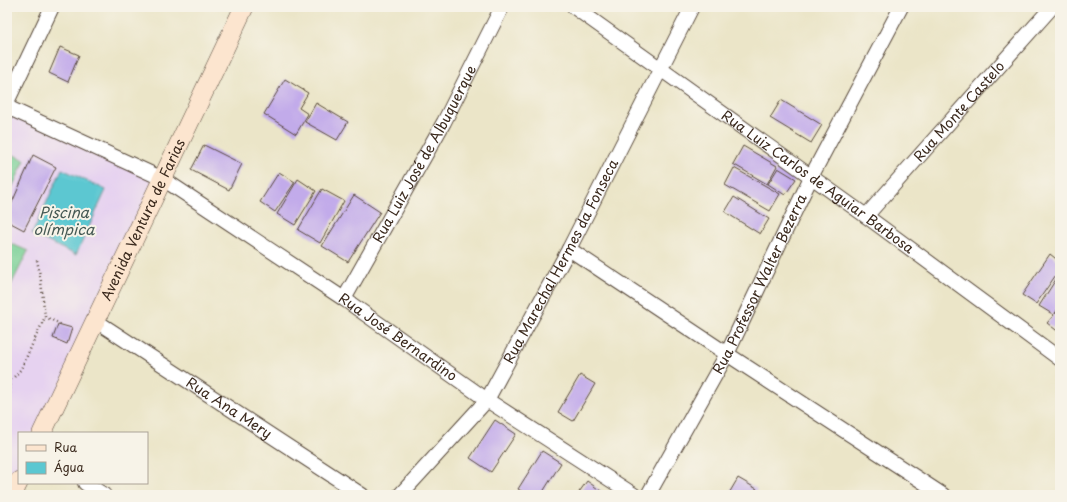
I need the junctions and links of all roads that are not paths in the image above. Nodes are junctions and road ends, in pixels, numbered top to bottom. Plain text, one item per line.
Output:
1 (52, 7) edge
2 (244, 7) edge
3 (502, 7) edge
4 (574, 7) edge
5 (692, 7) edge
6 (901, 7) edge
7 (1052, 7) edge
8 (660, 70) junction
9 (7, 102) edge
10 (7, 107) edge
11 (811, 177) junction
12 (163, 179) junction
13 (866, 216) junction
14 (569, 249) junction
15 (344, 299) junction
16 (96, 321) junction
17 (727, 354) junction
18 (1060, 359) edge
19 (488, 400) junction
20 (42, 432) edge
21 (18, 483) edge
22 (87, 484) edge
23 (12, 495) edge
24 (104, 495) edge
25 (362, 495) edge
26 (400, 495) edge
27 (634, 495) edge
28 (648, 495) edge
29 (943, 495) edge

1 - 9 street
2 - 12 street, Avenida Ventura de Farias
3 - 15 street, Rua Luiz José de Albuquerque
4 - 8 street, Rua Luiz Carlos de Aguiar Barbosa
5 - 8 street, Rua Marechal Hermes da Fonseca
6 - 11 street, Rua Professor Walter Bezerra
7 - 13 street, Rua Monte Castelo
8 - 11 street, Rua Luiz Carlos de Aguiar Barbosa
8 - 14 street, Rua Marechal Hermes da Fonseca
10 - 12 street, Rua José Bernardino
11 - 13 street, Rua Luiz Carlos de Aguiar Barbosa
11 - 17 street, Rua Professor Walter Bezerra
12 - 15 street, Rua José Bernardino
12 - 16 street, Avenida Ventura de Farias
13 - 18 street, Rua Luiz Carlos de Aguiar Barbosa
14 - 17 street
14 - 19 street, Rua Marechal Hermes da Fonseca
15 - 19 street, Rua José Bernardino
16 - 20 street, Avenida Ventura de Farias
16 - 25 street, Rua Ana Mery
17 - 28 street, Rua Professor Walter Bezerra
17 - 29 street
19 - 26 street, Rua Marechal Hermes da Fonseca
19 - 27 street, Rua José Bernardino
21 - 23 street
22 - 24 street

